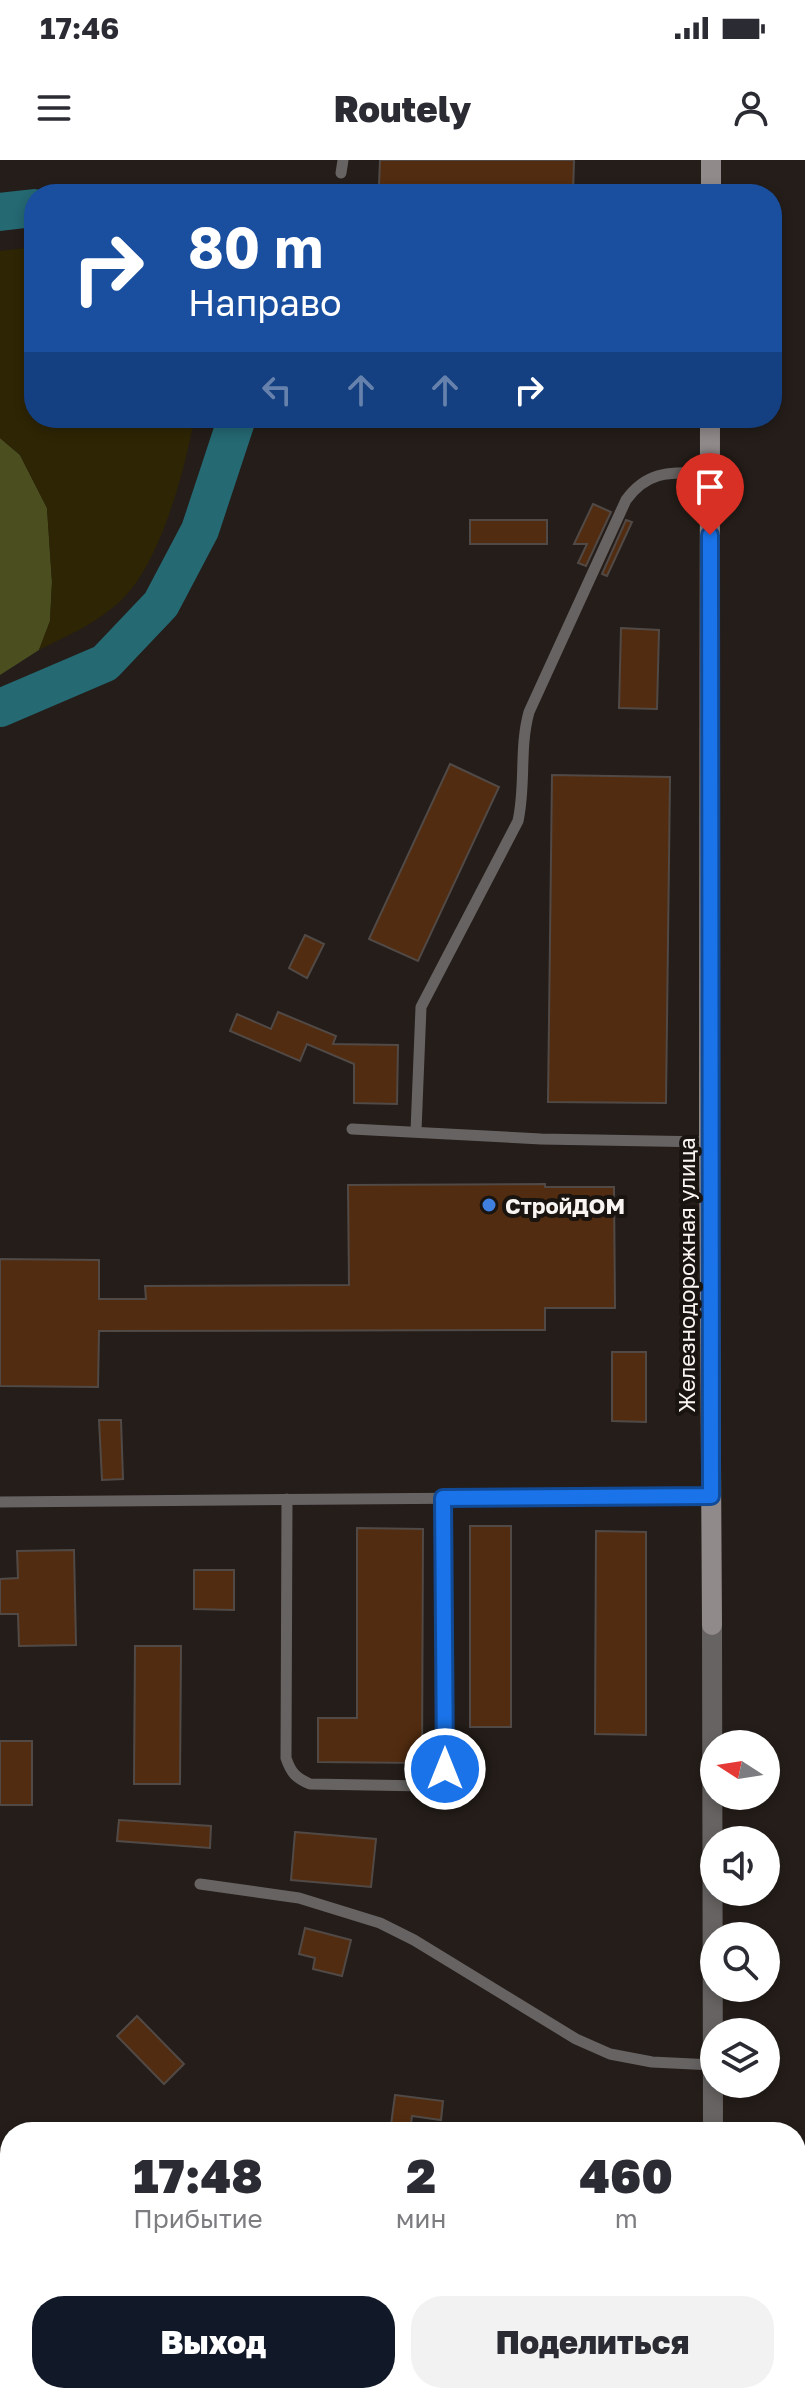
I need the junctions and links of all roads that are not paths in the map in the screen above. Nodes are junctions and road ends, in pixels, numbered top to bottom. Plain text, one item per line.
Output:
1 (711, 160) edge
2 (711, 184) edge
3 (710, 428) edge
4 (710, 473) junction
5 (352, 1129) dead end
6 (416, 1131) junction
7 (709, 1142) junction
8 (711, 1496) junction
9 (443, 1498) junction
10 (287, 1499) junction
11 (0, 1502) edge
12 (200, 1884) dead end
13 (713, 2018) edge
14 (700, 2064) edge
15 (713, 2098) edge
16 (713, 2122) edge

1 - 2 street
3 - 4 street, Железнодорожная улица
4 - 6 lane
4 - 7 street, Железнодорожная улица
5 - 6 lane
6 - 7 lane
7 - 8 street, Железнодорожная улица
8 - 9 lane
8 - 13 street, Железнодорожная улица
9 - 10 lane
9 - 10 lane
10 - 11 lane
12 - 14 lane
15 - 16 street, Железнодорожная улица

